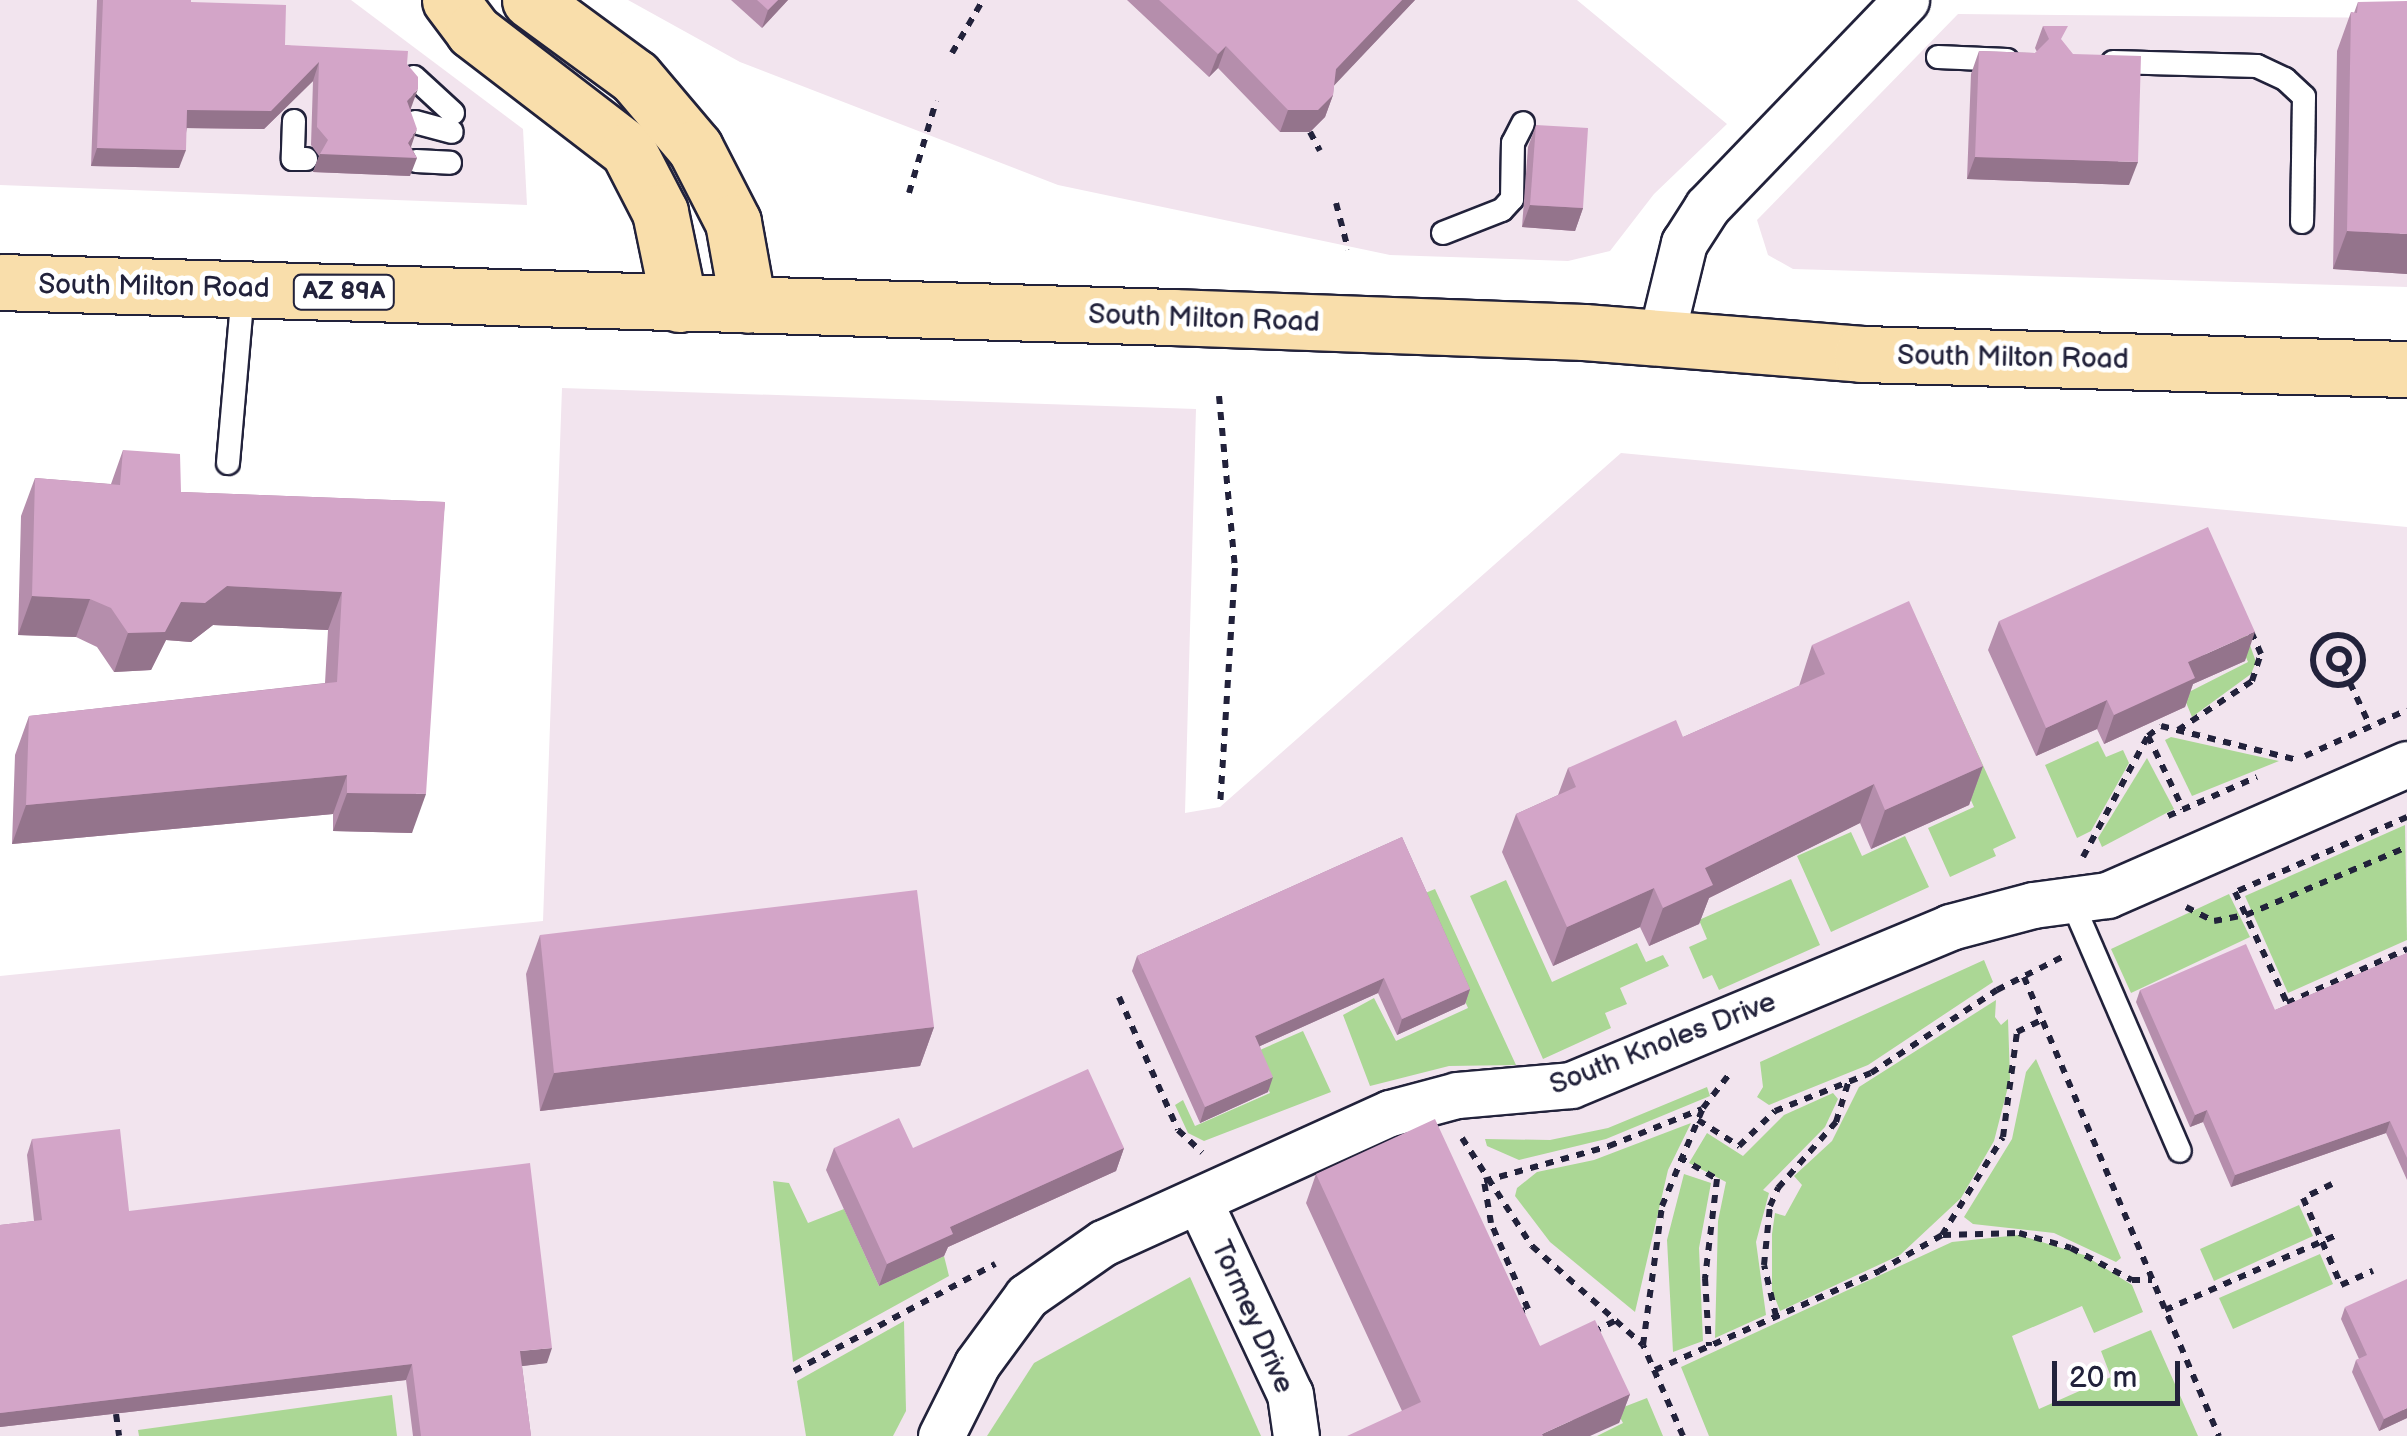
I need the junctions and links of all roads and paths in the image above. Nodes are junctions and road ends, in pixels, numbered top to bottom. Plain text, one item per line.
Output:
1 (450, 0) edge
2 (530, 0) edge
3 (983, 0) edge
4 (1906, 0) edge
5 (952, 53) dead end
6 (1938, 57) dead end
7 (2026, 60) edge
8 (2086, 62) edge
9 (414, 77) edge
10 (936, 100) dead end
11 (294, 121) dead end
12 (414, 122) edge
13 (1523, 123) dead end
14 (1310, 132) edge
15 (1320, 150) dead end
16 (306, 159) dead end
17 (416, 161) edge
18 (450, 163) dead end
19 (909, 193) dead end
20 (1336, 203) dead end
21 (2302, 222) dead end
22 (1442, 232) dead end
23 (1348, 248) dead end
24 (0, 282) edge
25 (243, 290) junction
26 (680, 304) junction
27 (748, 305) junction
28 (1662, 337) junction
29 (2407, 369) edge
30 (1219, 396) dead end
31 (228, 464) dead end
32 (2235, 628) edge
33 (2329, 637) junction
34 (2336, 650) junction
35 (2362, 650) junction
36 (2348, 655) junction
37 (2330, 662) junction
38 (2314, 668) junction
39 (2343, 668) junction
40 (2350, 683) junction
41 (2407, 710) edge
42 (2370, 726) junction
43 (2176, 730) junction
44 (2148, 736) junction
45 (2297, 760) junction
46 (2407, 764) edge
47 (2281, 767) dead end
48 (2264, 774) dead end
49 (1220, 807) dead end
50 (2184, 809) junction
51 (2407, 817) edge
52 (2149, 826) dead end
53 (2405, 849) edge
54 (2098, 852) dead end
55 (2172, 909) dead end
56 (2246, 915) junction
57 (2080, 922) junction
58 (2407, 949) edge
59 (2024, 978) junction
60 (1120, 996) dead end
61 (2042, 1020) junction
62 (1730, 1072) dead end
63 (1848, 1082) junction
64 (1703, 1108) junction
65 (1698, 1120) junction
66 (1462, 1137) dead end
67 (1214, 1148) dead end
68 (2180, 1150) dead end
69 (1679, 1157) junction
70 (1484, 1181) junction
71 (2332, 1184) dead end
72 (1199, 1201) junction
73 (2338, 1234) dead end
74 (1942, 1235) junction
75 (2321, 1241) junction
76 (1012, 1255) dead end
77 (2374, 1271) dead end
78 (2152, 1280) junction
79 (1528, 1309) junction
80 (2165, 1310) junction
81 (1776, 1316) junction
82 (1508, 1317) edge
83 (1619, 1320) junction
84 (1527, 1321) edge
85 (1584, 1336) edge
86 (1643, 1345) junction
87 (1710, 1346) junction
88 (794, 1370) dead end
89 (1655, 1370) junction
90 (116, 1414) edge
91 (119, 1436) edge
92 (941, 1436) edge
93 (1296, 1436) edge
94 (1683, 1436) edge
95 (2219, 1436) edge

1 - 26 main road
2 - 27 main road
3 - 5 path
4 - 28 street
6 - 7 lane
8 - 21 lane
9 - 12 lane
10 - 19 path
11 - 16 lane
13 - 22 lane
14 - 15 path
17 - 18 lane
20 - 23 path
24 - 25 main road, South Milton Road / AZ 89A
25 - 26 main road, South Milton Road / AZ 89A
25 - 31 lane
26 - 27 main road, South Milton Road
27 - 28 main road, South Milton Road
28 - 29 main road, South Milton Road
30 - 49 path
32 - 43 path
33 - 34 path
33 - 35 path
33 - 38 path
34 - 36 path
34 - 37 path
35 - 36 path
35 - 40 path
36 - 39 path
37 - 38 path
37 - 39 path
38 - 40 path
39 - 40 path
40 - 42 path
41 - 42 path
42 - 45 path
43 - 44 path
43 - 45 path
44 - 50 path
44 - 54 path
45 - 47 path
46 - 57 street, South Knoles Drive
48 - 50 path
50 - 52 path
51 - 56 path
53 - 56 path
55 - 56 path
56 - 58 path
57 - 59 path
57 - 68 lane
57 - 72 street, South Knoles Drive
59 - 61 path
59 - 63 path
60 - 67 path
61 - 74 path
61 - 78 path
62 - 64 path
63 - 65 path
63 - 81 path
64 - 65 path
64 - 70 path
65 - 69 path
66 - 70 path
69 - 86 path
69 - 87 path
70 - 79 path
70 - 83 path
71 - 75 path
72 - 92 street, South Knoles Drive
72 - 93 street, Tormey Drive
73 - 75 path
74 - 78 path
74 - 81 path
75 - 77 path
75 - 80 path
76 - 88 path
78 - 80 path
79 - 82 path
79 - 84 path
80 - 95 path
81 - 87 path
83 - 85 path
83 - 86 path
86 - 89 path
87 - 89 path
89 - 94 path
90 - 91 path

